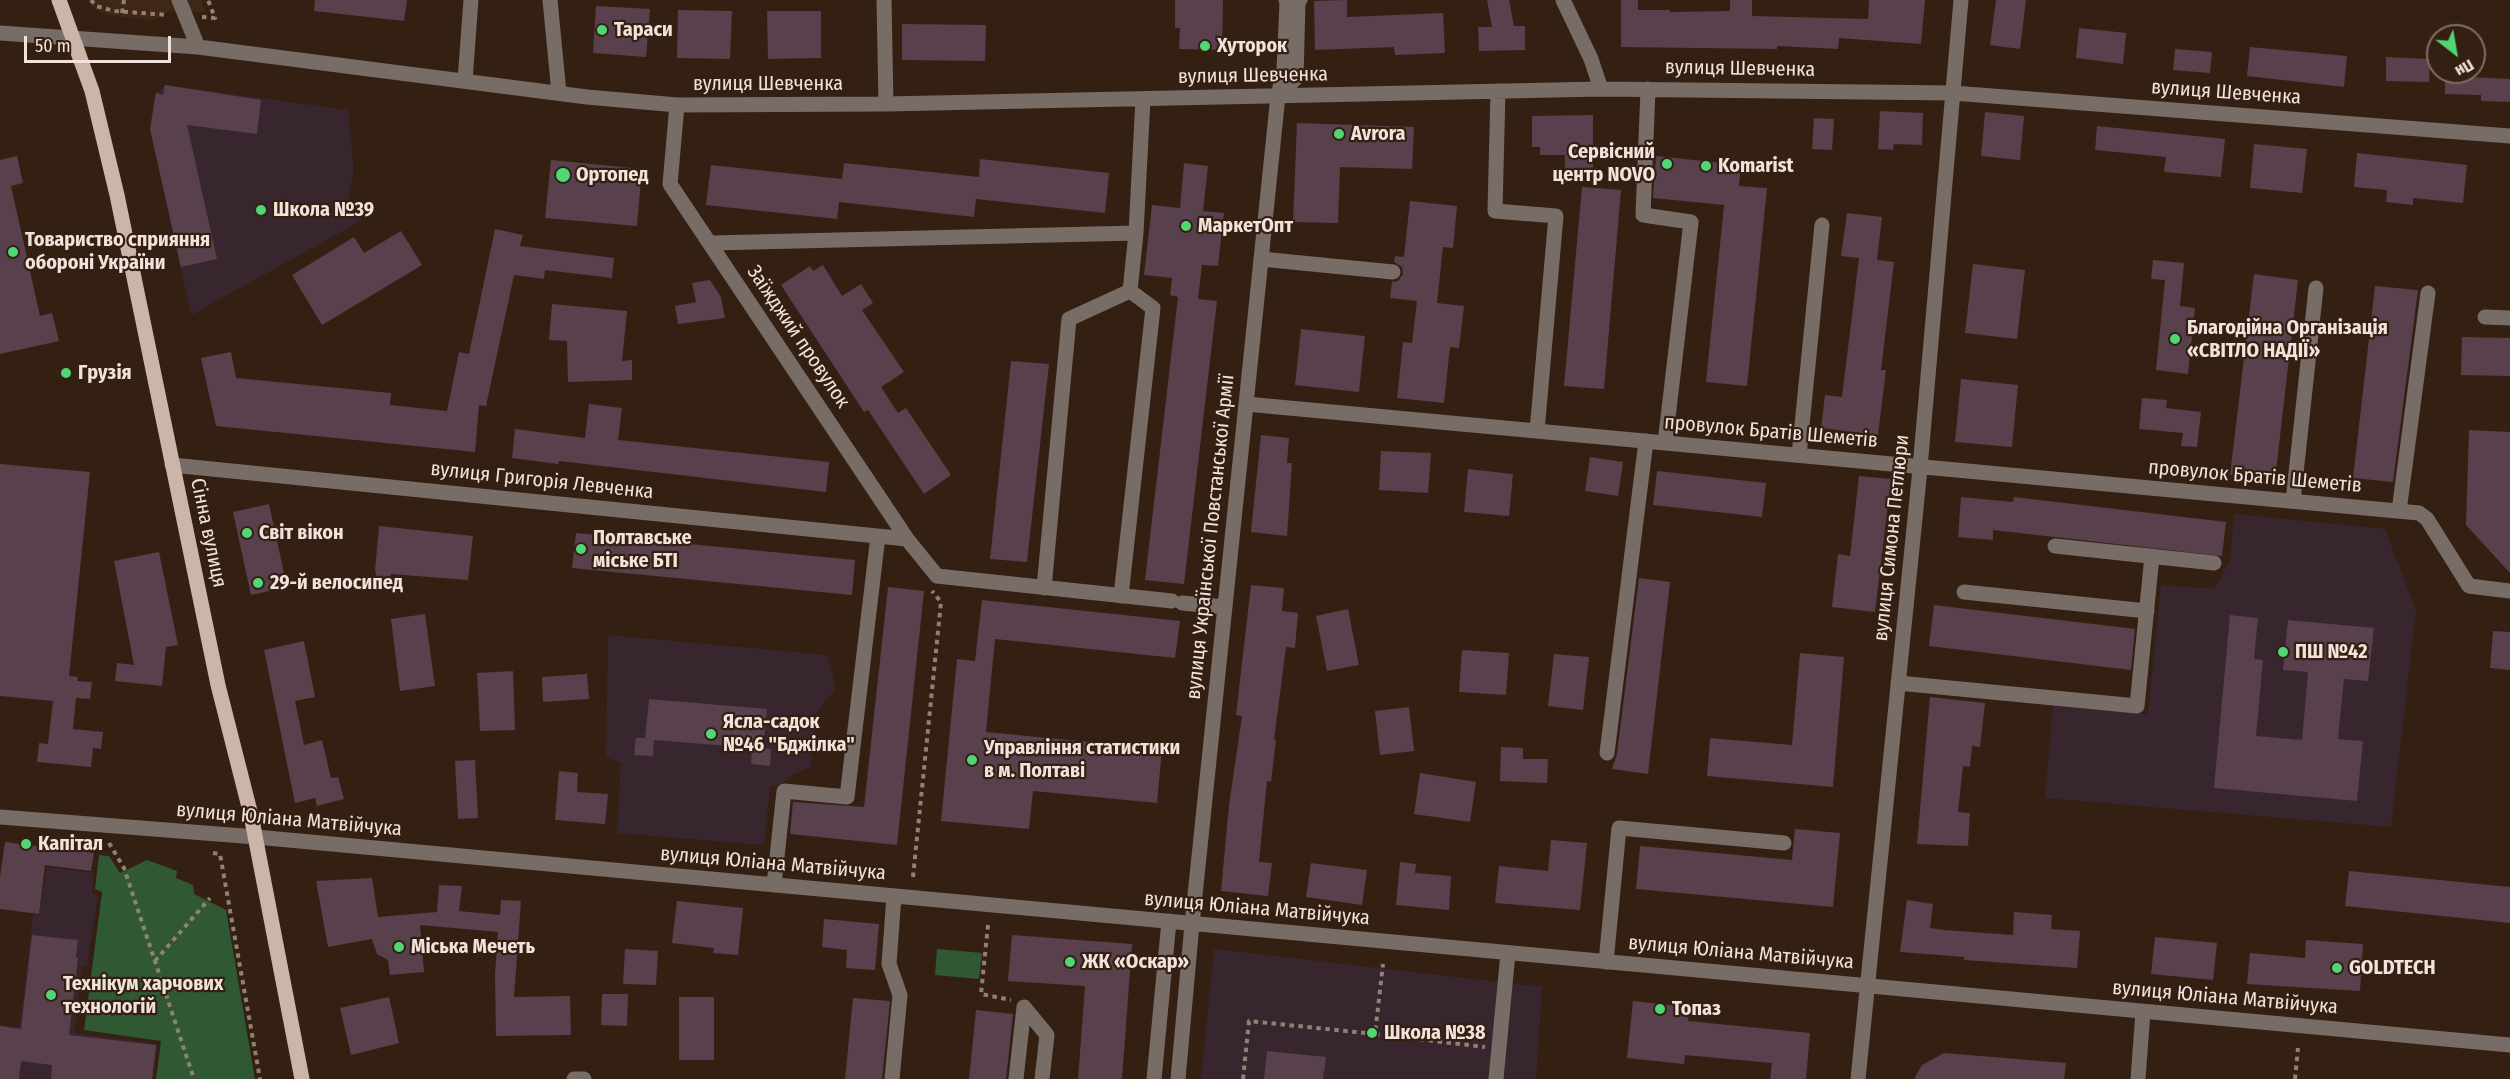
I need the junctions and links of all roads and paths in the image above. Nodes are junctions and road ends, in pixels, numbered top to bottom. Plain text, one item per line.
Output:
1 (59, 0) edge
2 (91, 0) edge
3 (124, 0) edge
4 (179, 0) edge
5 (208, 0) edge
6 (471, 0) edge
7 (550, 0) edge
8 (884, 0) edge
9 (1286, 0) edge
10 (1300, 0) edge
11 (1563, 0) edge
12 (1961, 0) edge
13 (122, 13) junction
14 (186, 16) junction
15 (0, 33) edge
16 (75, 39) junction
17 (198, 47) junction
18 (465, 80) junction
19 (1601, 89) junction
20 (1648, 89) junction
21 (1498, 91) junction
22 (559, 93) junction
23 (1953, 93) junction
24 (1278, 96) junction
25 (1143, 99) junction
26 (886, 104) junction
27 (677, 105) junction
28 (2510, 135) edge
29 (1822, 225) dead end
30 (1136, 233) junction
31 (711, 243) junction
32 (1261, 259) junction
33 (1393, 272) dead end
34 (2316, 288) dead end
35 (1130, 291) junction
36 (2428, 293) dead end
37 (2486, 317) dead end
38 (2510, 318) edge
39 (1246, 404) junction
40 (1537, 431) junction
41 (1646, 441) junction
42 (1665, 443) junction
43 (1799, 455) junction
44 (172, 465) junction
45 (1920, 467) junction
46 (2293, 501) junction
47 (2399, 511) junction
48 (878, 536) junction
49 (907, 539) junction
50 (2055, 546) dead end
51 (2152, 556) junction
52 (2214, 563) dead end
53 (1044, 588) junction
54 (2510, 591) edge
55 (1964, 592) dead end
56 (1120, 596) junction
57 (941, 602) dead end
58 (1225, 607) junction
59 (2147, 611) junction
60 (1899, 683) junction
61 (1607, 753) dead end
62 (0, 816) edge
63 (256, 837) junction
64 (109, 842) dead end
65 (1784, 843) dead end
66 (220, 854) dead end
67 (913, 877) dead end
68 (774, 885) junction
69 (894, 896) junction
70 (210, 898) dead end
71 (1169, 921) junction
72 (1192, 924) junction
73 (988, 925) dead end
74 (1508, 953) junction
75 (155, 961) junction
76 (1606, 962) junction
77 (1383, 964) dead end
78 (1868, 986) junction
79 (1024, 1007) junction
80 (2143, 1012) junction
81 (1375, 1034) junction
82 (2510, 1045) edge
83 (1499, 1048) junction
84 (2298, 1048) dead end
85 (194, 1079) edge
86 (260, 1079) edge
87 (302, 1079) edge
88 (574, 1079) edge
89 (584, 1079) edge
90 (892, 1079) edge
91 (1016, 1079) edge
92 (1042, 1079) edge
93 (1154, 1079) edge
94 (1178, 1079) edge
95 (1243, 1079) edge
96 (1496, 1079) edge
97 (1858, 1079) edge
98 (2138, 1079) edge
99 (2295, 1079) edge

1 - 16 main road, Сінна вулиця
2 - 13 path
3 - 13 path
4 - 14 street
5 - 14 path
6 - 18 street
7 - 22 street
8 - 26 street
9 - 24 street, вулиця Української Повстанської Армії
10 - 24 street
11 - 19 street
12 - 23 street, вулиця Симона Петлюри
13 - 14 path
14 - 17 street
15 - 16 street, вулиця Шевченка
16 - 17 street, вулиця Шевченка
16 - 44 main road, Сінна вулиця
17 - 18 street, вулиця Шевченка
18 - 22 street, вулиця Шевченка
19 - 20 street, вулиця Шевченка
19 - 21 street, вулиця Шевченка
20 - 23 street, вулиця Шевченка
20 - 42 street
21 - 24 street, вулиця Шевченка
21 - 40 street
22 - 27 street, вулиця Шевченка
23 - 28 street, вулиця Шевченка
23 - 45 street, вулиця Симона Петлюри
24 - 25 street, вулиця Шевченка
24 - 32 street, вулиця Української Повстанської Армії
25 - 26 street, вулиця Шевченка
25 - 30 street
26 - 27 street, вулиця Шевченка
27 - 31 street, Заїжджий провулок
29 - 43 street
30 - 31 street
30 - 35 street
31 - 49 street, Заїжджий провулок
32 - 33 street
32 - 39 street, вулиця Української Повстанської Армії
34 - 46 street
35 - 53 street
35 - 56 street
36 - 47 street
37 - 38 street
39 - 40 street, провулок Братів Шеметів
39 - 58 street, вулиця Української Повстанської Армії
40 - 41 street, провулок Братів Шеметів
41 - 42 street, провулок Братів Шеметів
41 - 61 street
42 - 43 street, провулок Братів Шеметів
43 - 45 street, провулок Братів Шеметів
44 - 48 street, вулиця Григорія Левченка
44 - 63 main road, Сінна вулиця
45 - 46 street, провулок Братів Шеметів
45 - 60 street, вулиця Симона Петлюри
46 - 47 street, провулок Братів Шеметів
47 - 54 street, провулок Братів Шеметів
48 - 49 street, вулиця Григорія Левченка
48 - 68 street
49 - 53 street, Заїжджий провулок
50 - 51 street
51 - 52 street
51 - 59 street
53 - 56 street
55 - 59 street
56 - 58 street
57 - 67 path
58 - 72 street, вулиця Української Повстанської Армії
59 - 60 street
60 - 78 street, вулиця Симона Петлюри
62 - 63 street, вулиця Юліана Матвійчука
63 - 68 street, вулиця Юліана Матвійчука
63 - 87 main road, Сінна вулиця
64 - 75 path
65 - 76 street
66 - 86 path
68 - 69 street, вулиця Юліана Матвійчука
69 - 71 street, вулиця Юліана Матвійчука
69 - 90 street
70 - 75 path
71 - 72 street, вулиця Юліана Матвійчука
71 - 93 street
72 - 74 street, вулиця Юліана Матвійчука
72 - 94 street, вулиця Української Повстанської Армії
73 - 79 path
74 - 76 street, вулиця Юліана Матвійчука
74 - 83 street
75 - 85 path
76 - 78 street, вулиця Юліана Матвійчука
77 - 81 path
78 - 80 street, вулиця Юліана Матвійчука
78 - 97 street, вулиця Симона Петлюри
79 - 91 street
79 - 92 street
80 - 82 street, вулиця Юліана Матвійчука
80 - 98 street
81 - 83 path
81 - 95 path
83 - 96 street
84 - 99 path
88 - 89 street

